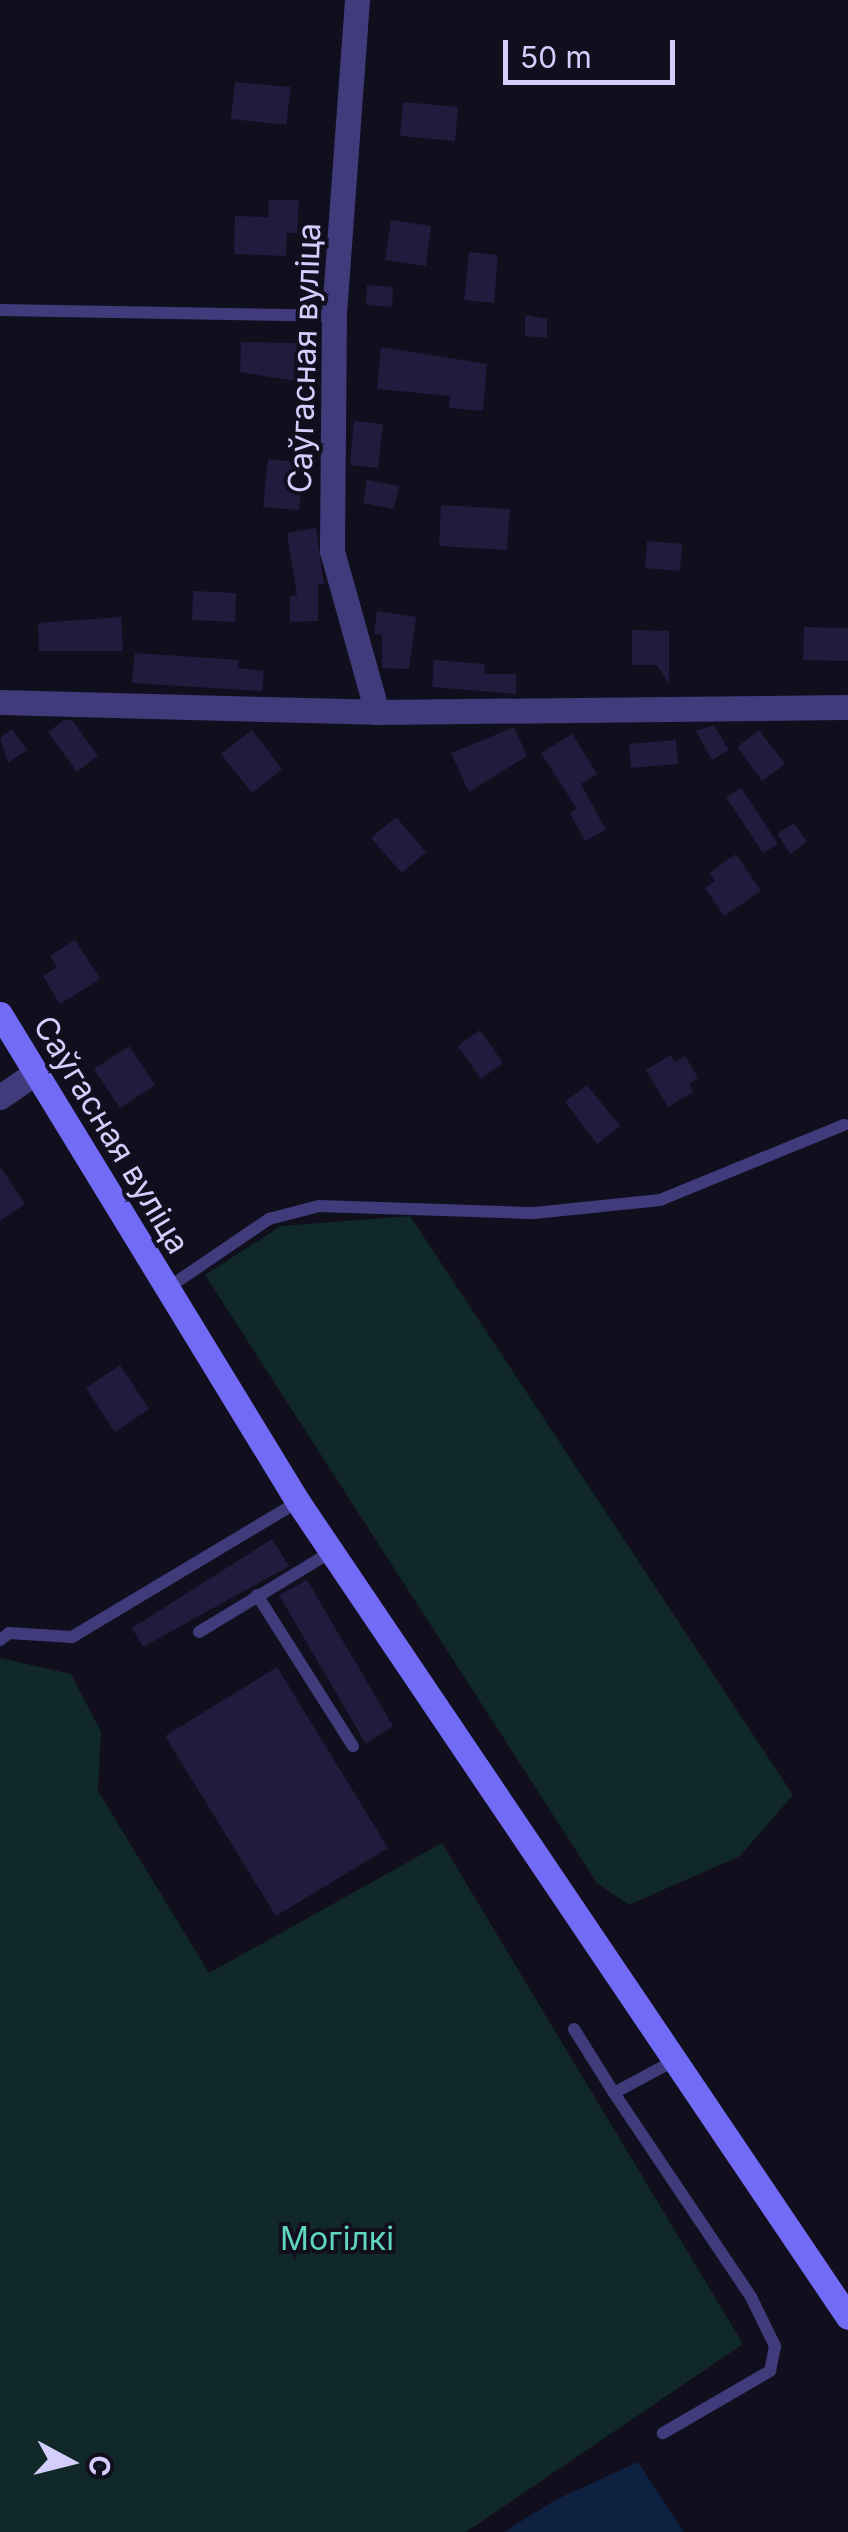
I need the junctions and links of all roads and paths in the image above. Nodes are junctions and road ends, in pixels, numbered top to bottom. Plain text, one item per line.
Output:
1 (357, 0) edge
2 (0, 310) edge
3 (334, 316) junction
4 (0, 702) edge
5 (848, 707) edge
6 (377, 712) junction
7 (0, 1014) edge
8 (35, 1073) junction
9 (0, 1097) edge
10 (844, 1125) dead end
11 (166, 1289) junction
12 (298, 1502) junction
13 (331, 1552) junction
14 (258, 1596) junction
15 (199, 1632) dead end
16 (0, 1640) edge
17 (353, 1746) dead end
18 (574, 2029) dead end
19 (675, 2060) junction
20 (614, 2093) junction
21 (848, 2317) edge
22 (663, 2433) dead end

1 - 3 street, Саўгасная вуліца
2 - 3 lane
3 - 6 street, Саўгасная вуліца
4 - 6 street
5 - 6 street
7 - 8 main road, Саўгасная вуліца
8 - 9 street
8 - 11 main road, Саўгасная вуліца
10 - 11 lane
11 - 12 main road, Саўгасная вуліца
12 - 13 main road, Саўгасная вуліца
12 - 16 lane
13 - 14 lane
13 - 19 main road, Саўгасная вуліца
14 - 15 lane
14 - 17 lane
18 - 20 lane
19 - 20 lane
19 - 21 main road, Саўгасная вуліца
20 - 22 lane

